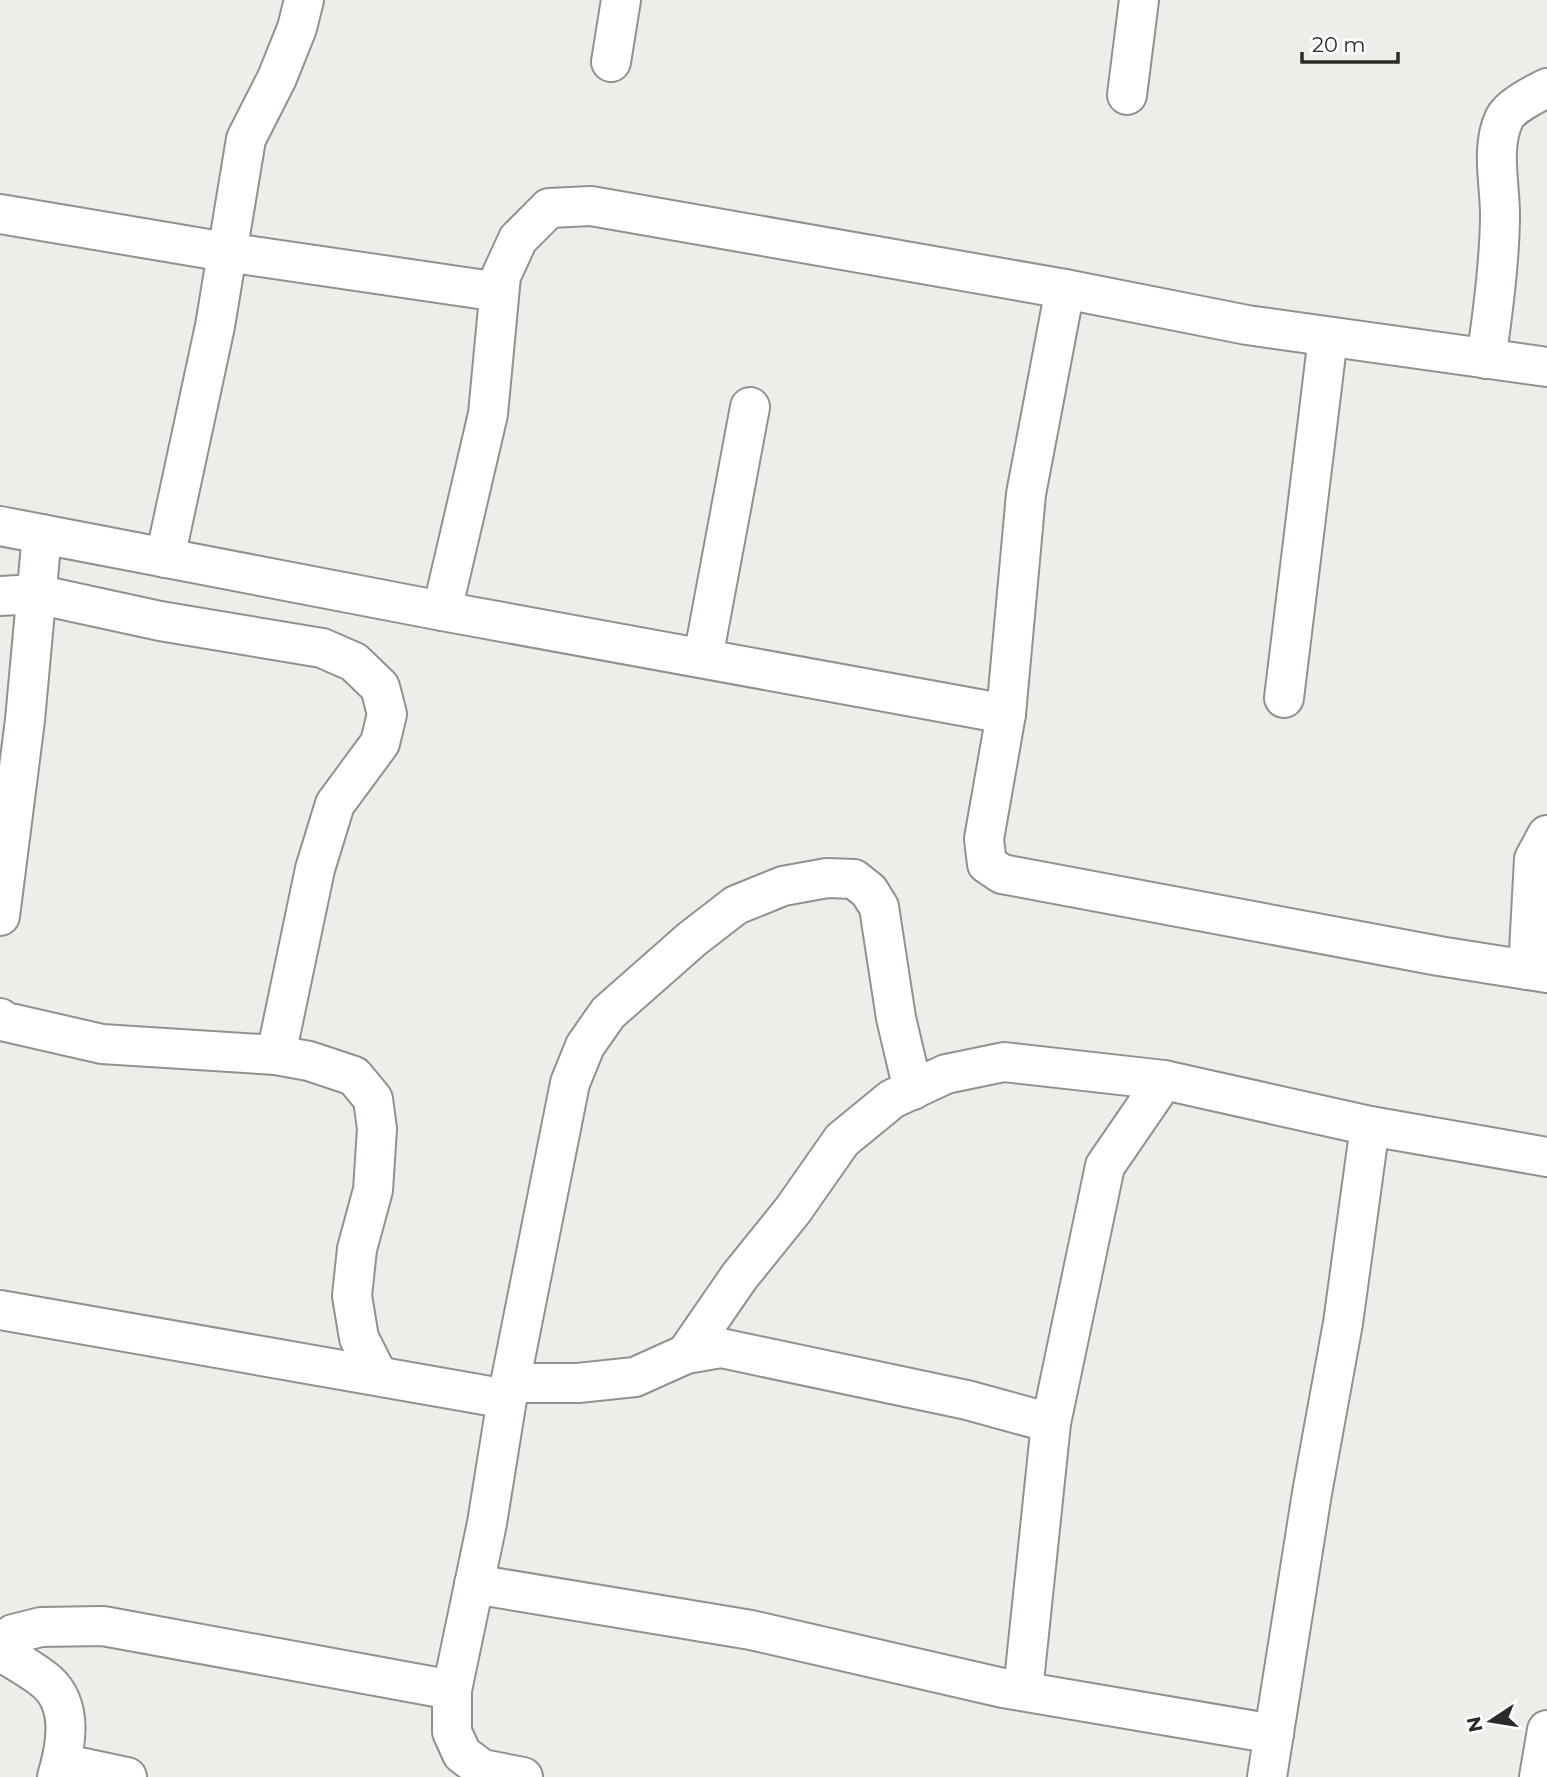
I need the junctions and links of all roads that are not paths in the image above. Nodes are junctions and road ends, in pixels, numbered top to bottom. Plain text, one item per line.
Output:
1 (304, 0) edge
2 (621, 0) edge
3 (1139, 0) edge
4 (611, 62) dead end
5 (1547, 88) edge
6 (1127, 95) dead end
7 (0, 214) edge
8 (226, 252) junction
9 (1065, 289) junction
10 (499, 292) junction
11 (1328, 337) junction
12 (1486, 359) junction
13 (1547, 368) edge
14 (750, 407) dead end
15 (0, 526) edge
16 (42, 534) junction
17 (165, 558) junction
18 (18, 595) edge
19 (442, 611) junction
20 (703, 658) junction
21 (1284, 698) dead end
22 (1006, 714) junction
23 (1547, 835) edge
24 (0, 916) edge
25 (1537, 971) edge
26 (0, 1018) edge
27 (276, 1055) junction
28 (1164, 1080) junction
29 (913, 1090) junction
30 (1370, 1126) junction
31 (1547, 1157) edge
32 (0, 1310) edge
33 (686, 1354) junction
34 (378, 1376) junction
35 (509, 1391) junction
36 (1051, 1423) junction
37 (474, 1584) junction
38 (0, 1643) edge
39 (0, 1651) edge
40 (452, 1690) junction
41 (1023, 1691) junction
42 (1547, 1730) edge
43 (1274, 1734) junction
44 (59, 1770) edge
45 (482, 1773) edge
46 (127, 1777) edge
47 (523, 1777) edge
48 (1267, 1777) edge
49 (1539, 1777) edge

1 - 8 street
2 - 4 street
3 - 6 street
5 - 12 street
7 - 8 street
8 - 10 street
8 - 17 street
9 - 10 street
9 - 11 street
9 - 22 street
10 - 19 street
11 - 12 street
11 - 21 street
12 - 13 street
14 - 20 street
15 - 16 street
16 - 17 street
16 - 18 street
17 - 19 street
18 - 24 street
18 - 27 street
19 - 20 street
20 - 22 street
22 - 25 street
23 - 25 street
26 - 27 street
27 - 34 street
28 - 29 street
28 - 30 street
28 - 36 street
29 - 33 street
29 - 35 street
30 - 31 street
30 - 43 street
32 - 34 street
33 - 35 street
33 - 36 street
34 - 35 street
35 - 37 street
36 - 41 street
37 - 40 street
37 - 41 street
38 - 40 street
39 - 44 street
40 - 45 street
41 - 43 street
42 - 49 street
43 - 48 street
44 - 46 street
45 - 47 street

